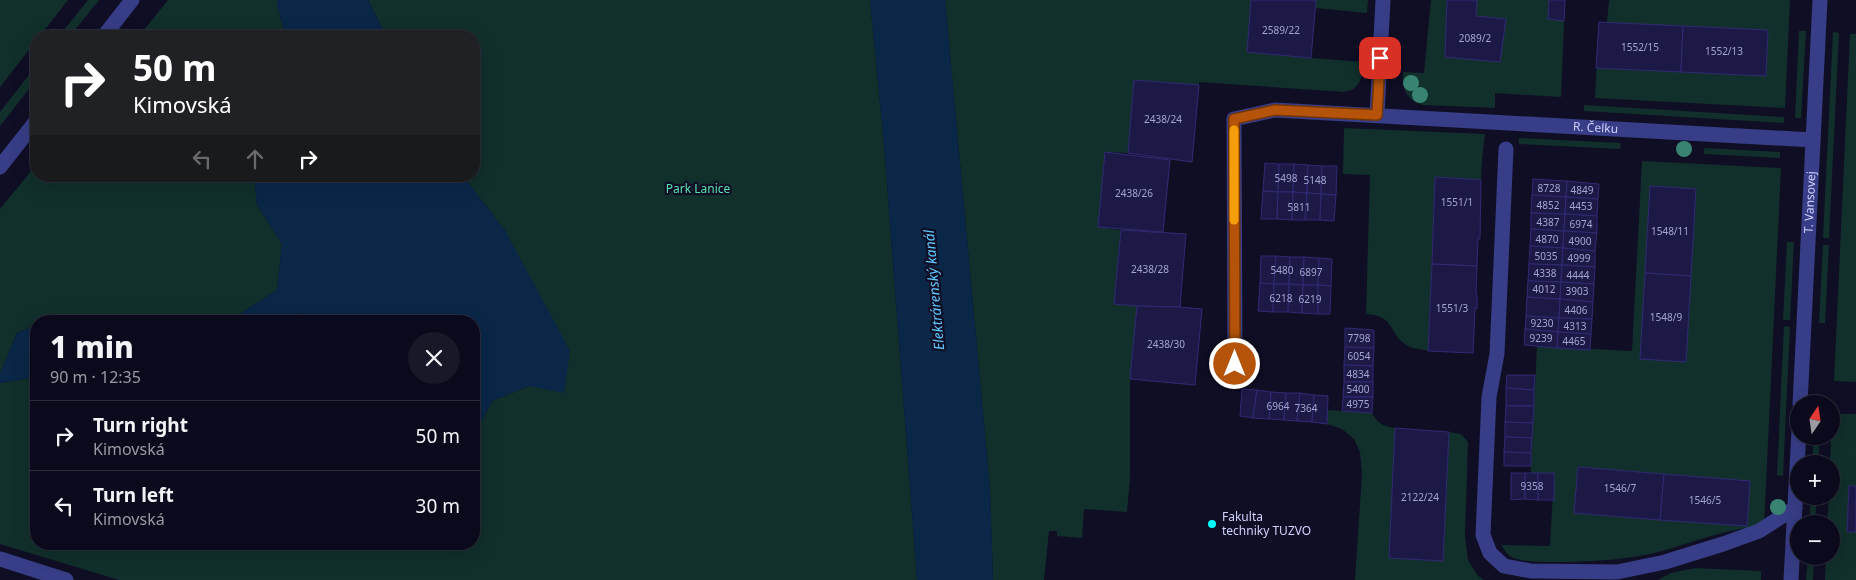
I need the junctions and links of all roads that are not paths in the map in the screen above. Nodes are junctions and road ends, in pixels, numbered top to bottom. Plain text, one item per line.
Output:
1 (132, 0) edge
2 (1384, 0) edge
3 (1820, 0) edge
4 (109, 30) edge
5 (1377, 115) junction
6 (30, 129) edge
7 (1813, 140) junction
8 (1506, 149) dead end
9 (0, 167) edge
10 (1235, 364) dead end
11 (1800, 395) edge
12 (1798, 445) edge
13 (1795, 508) junction
14 (0, 559) edge
15 (66, 580) edge
16 (1791, 580) edge

1 - 4 street
2 - 5 street
3 - 7 street, T. Vansovej
5 - 7 street, R. Čelku
5 - 10 street, R. Čelku
6 - 9 street
7 - 11 street, T. Vansovej
8 - 13 street
12 - 13 street
13 - 16 street
14 - 15 street

